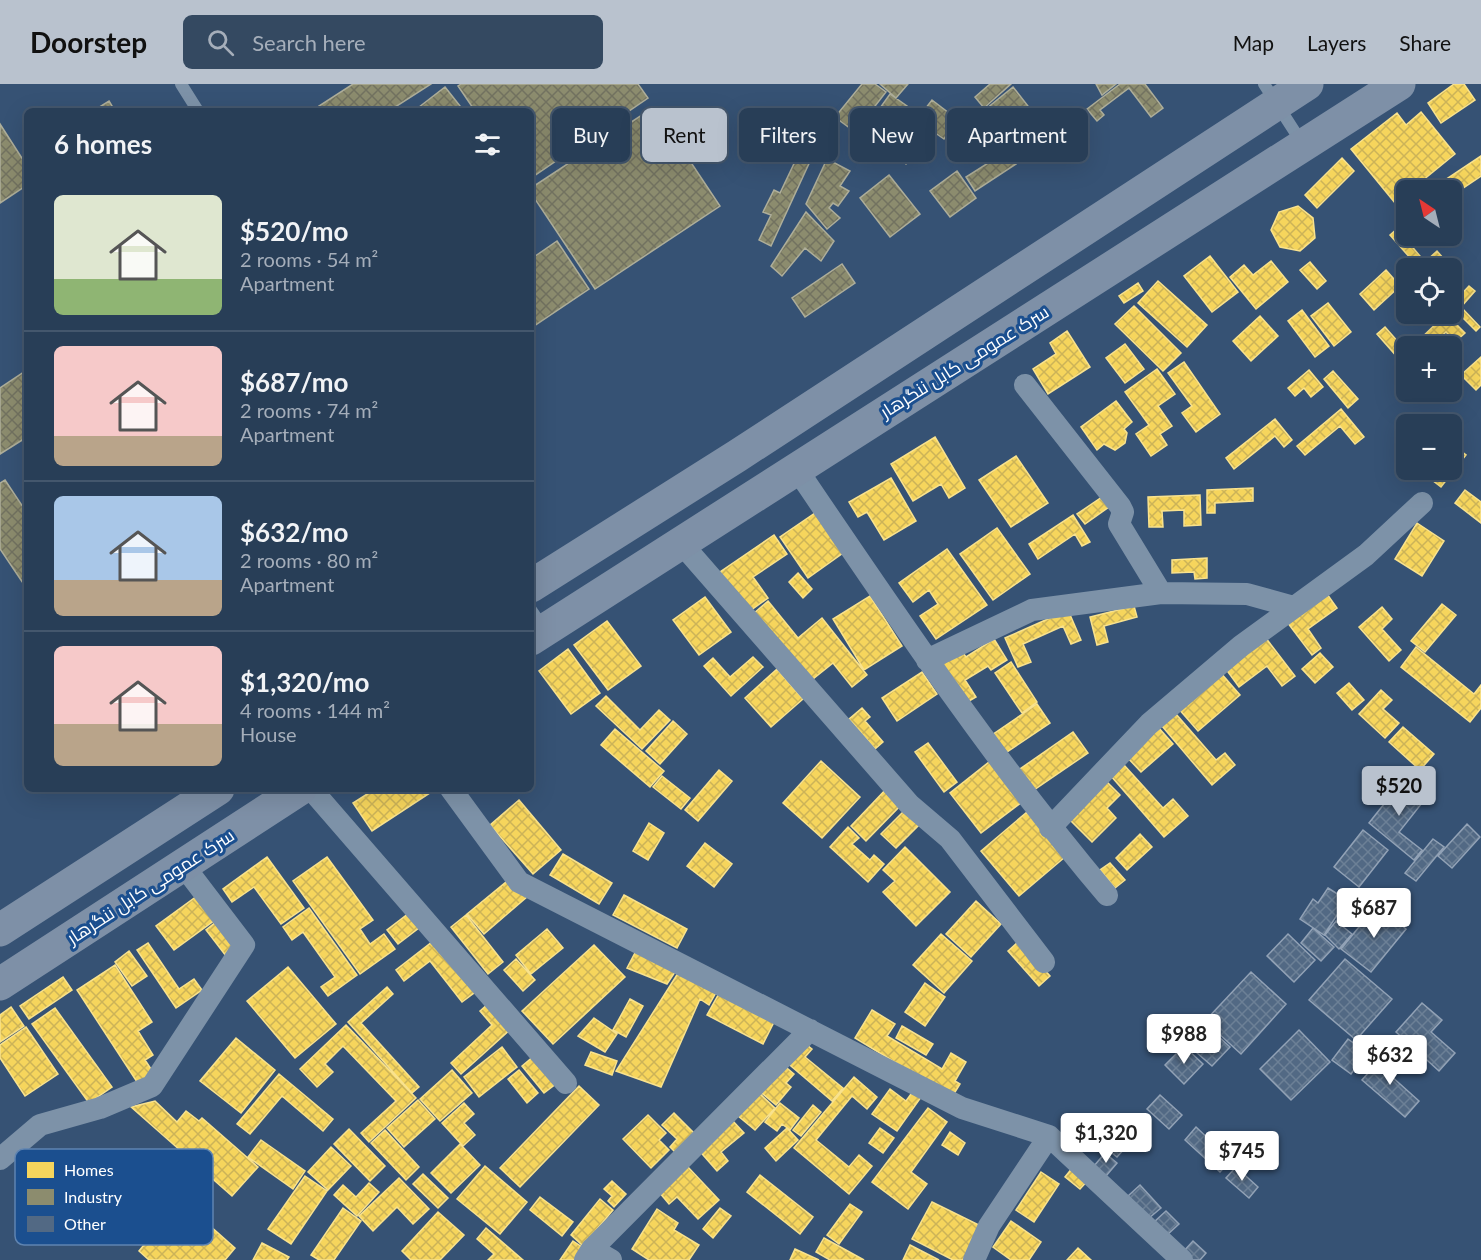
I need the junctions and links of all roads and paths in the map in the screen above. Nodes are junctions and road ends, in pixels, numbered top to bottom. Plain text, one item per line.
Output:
1 (180, 84) edge
2 (1307, 84) edge
3 (1399, 84) edge
4 (1270, 94) edge
5 (196, 108) edge
6 (1304, 145) junction
7 (1025, 385) dead end
8 (796, 468) junction
9 (1422, 504) dead end
10 (681, 543) junction
11 (534, 584) edge
12 (1161, 593) junction
13 (1294, 607) junction
14 (536, 626) edge
15 (927, 660) junction
16 (213, 792) edge
17 (295, 792) edge
18 (314, 792) edge
19 (453, 792) edge
20 (1050, 828) junction
21 (183, 865) junction
22 (1107, 894) dead end
23 (0, 930) edge
24 (1044, 962) dead end
25 (0, 984) edge
26 (810, 1030) junction
27 (566, 1083) dead end
28 (1049, 1136) junction
29 (0, 1159) edge
30 (596, 1256) edge
31 (974, 1260) edge
32 (1182, 1260) edge

1 - 5 lane
2 - 4 highway
3 - 6 highway, سرک عمومی کابل ننگرهار
4 - 6 lane
4 - 11 highway
6 - 8 highway, سرک عمومی کابل ننگرهار
7 - 12 street
8 - 10 highway, سرک عمومی کابل ننگرهار
8 - 15 street
9 - 13 street
10 - 14 highway, سرک عمومی کابل ننگرهار
10 - 24 street
12 - 13 street
12 - 15 street
13 - 20 street
15 - 20 street
16 - 23 highway
17 - 21 highway, سرک عمومی کابل ننگرهار
18 - 27 street
19 - 26 street
20 - 22 street
21 - 25 highway, سرک عمومی کابل ننگرهار
21 - 29 street
26 - 28 street
26 - 30 street
28 - 31 street
28 - 32 street

